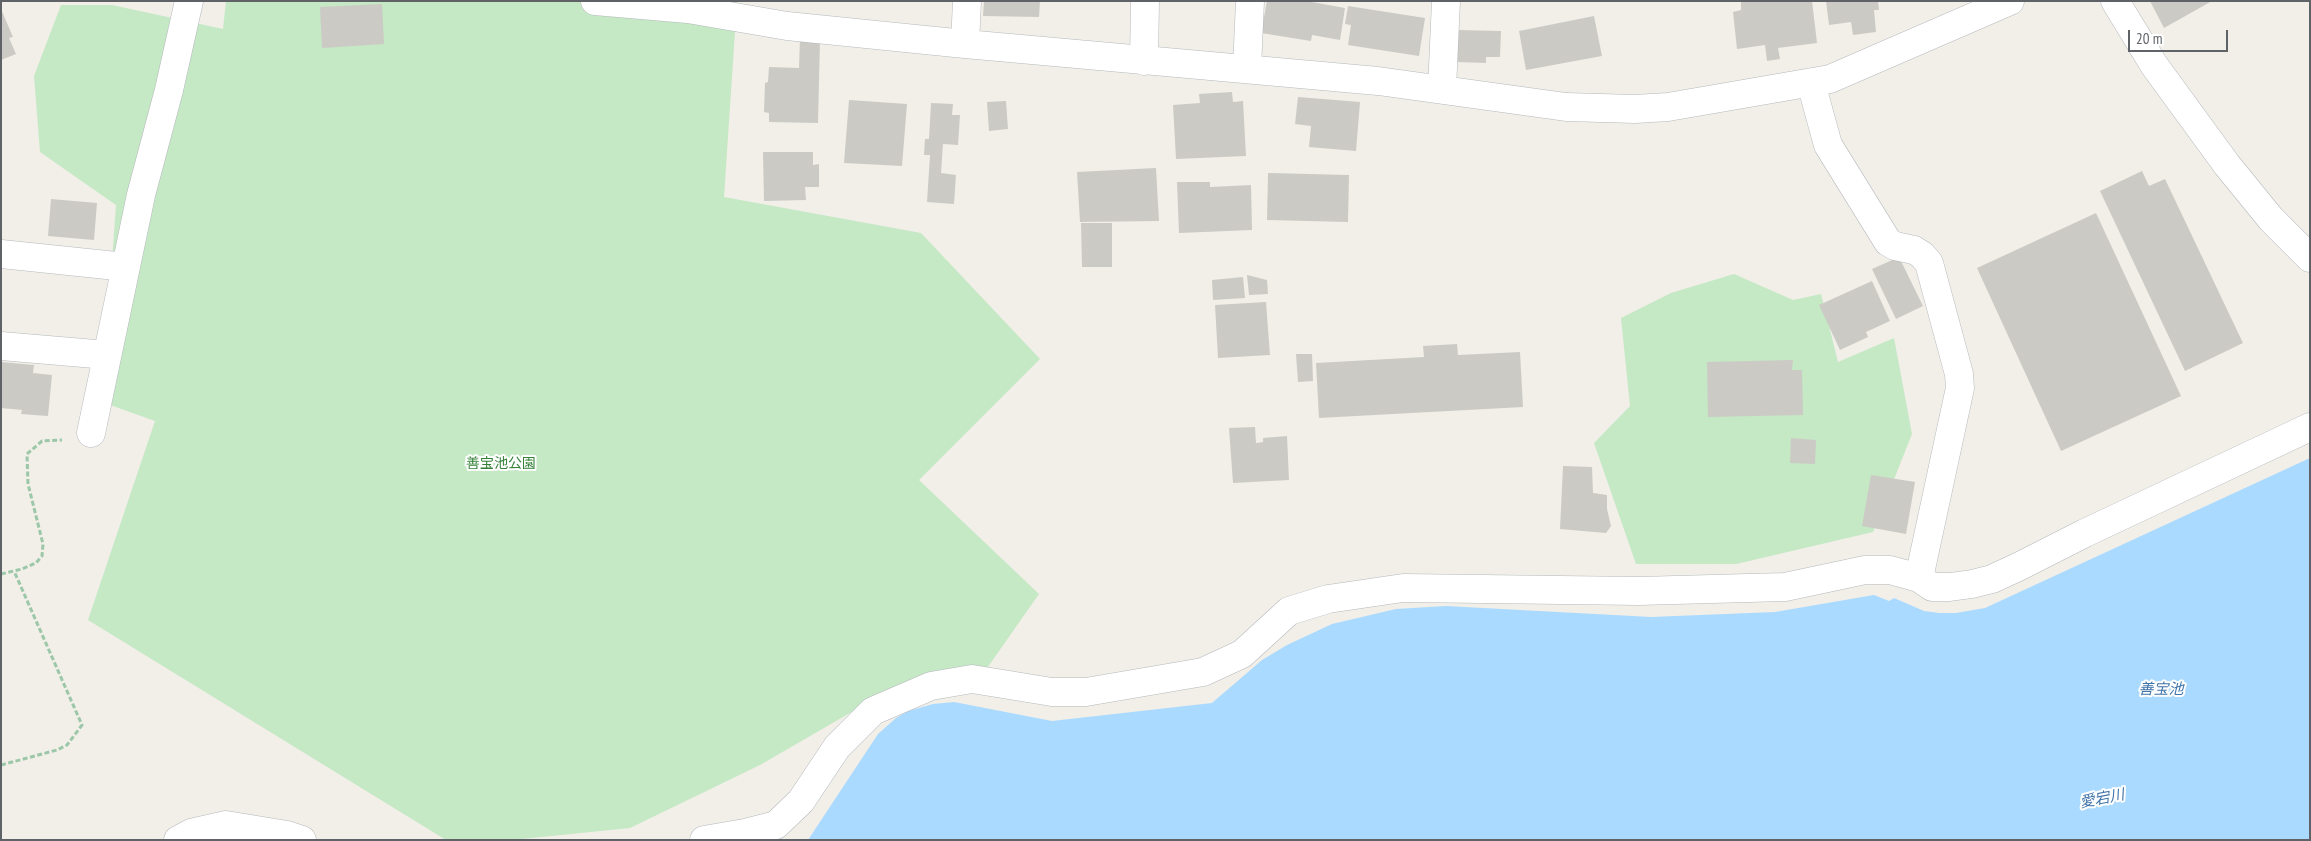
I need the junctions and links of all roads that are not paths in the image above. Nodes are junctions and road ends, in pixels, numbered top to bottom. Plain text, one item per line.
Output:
1 (188, 1) edge
2 (595, 1) edge
3 (967, 1) edge
4 (1145, 1) edge
5 (1250, 1) edge
6 (1446, 1) edge
7 (2010, 1) edge
8 (2115, 1) edge
9 (965, 44) junction
10 (1144, 61) junction
11 (1247, 68) junction
12 (1811, 83) junction
13 (1442, 89) junction
14 (2307, 252) edge
15 (1, 254) edge
16 (126, 267) junction
17 (1, 346) edge
18 (107, 355) junction
19 (2310, 427) edge
20 (91, 433) road end
21 (1919, 578) junction
22 (178, 840) edge
23 (302, 840) edge
24 (704, 840) edge

1 - 16 street
2 - 9 street
3 - 9 street
4 - 10 street
5 - 11 street
6 - 13 street
7 - 12 street
8 - 14 street
9 - 10 street
10 - 11 street
11 - 13 street
12 - 13 street
12 - 21 street
15 - 16 street
16 - 18 street
17 - 18 street
18 - 20 street
19 - 21 street
21 - 24 street
22 - 23 street

